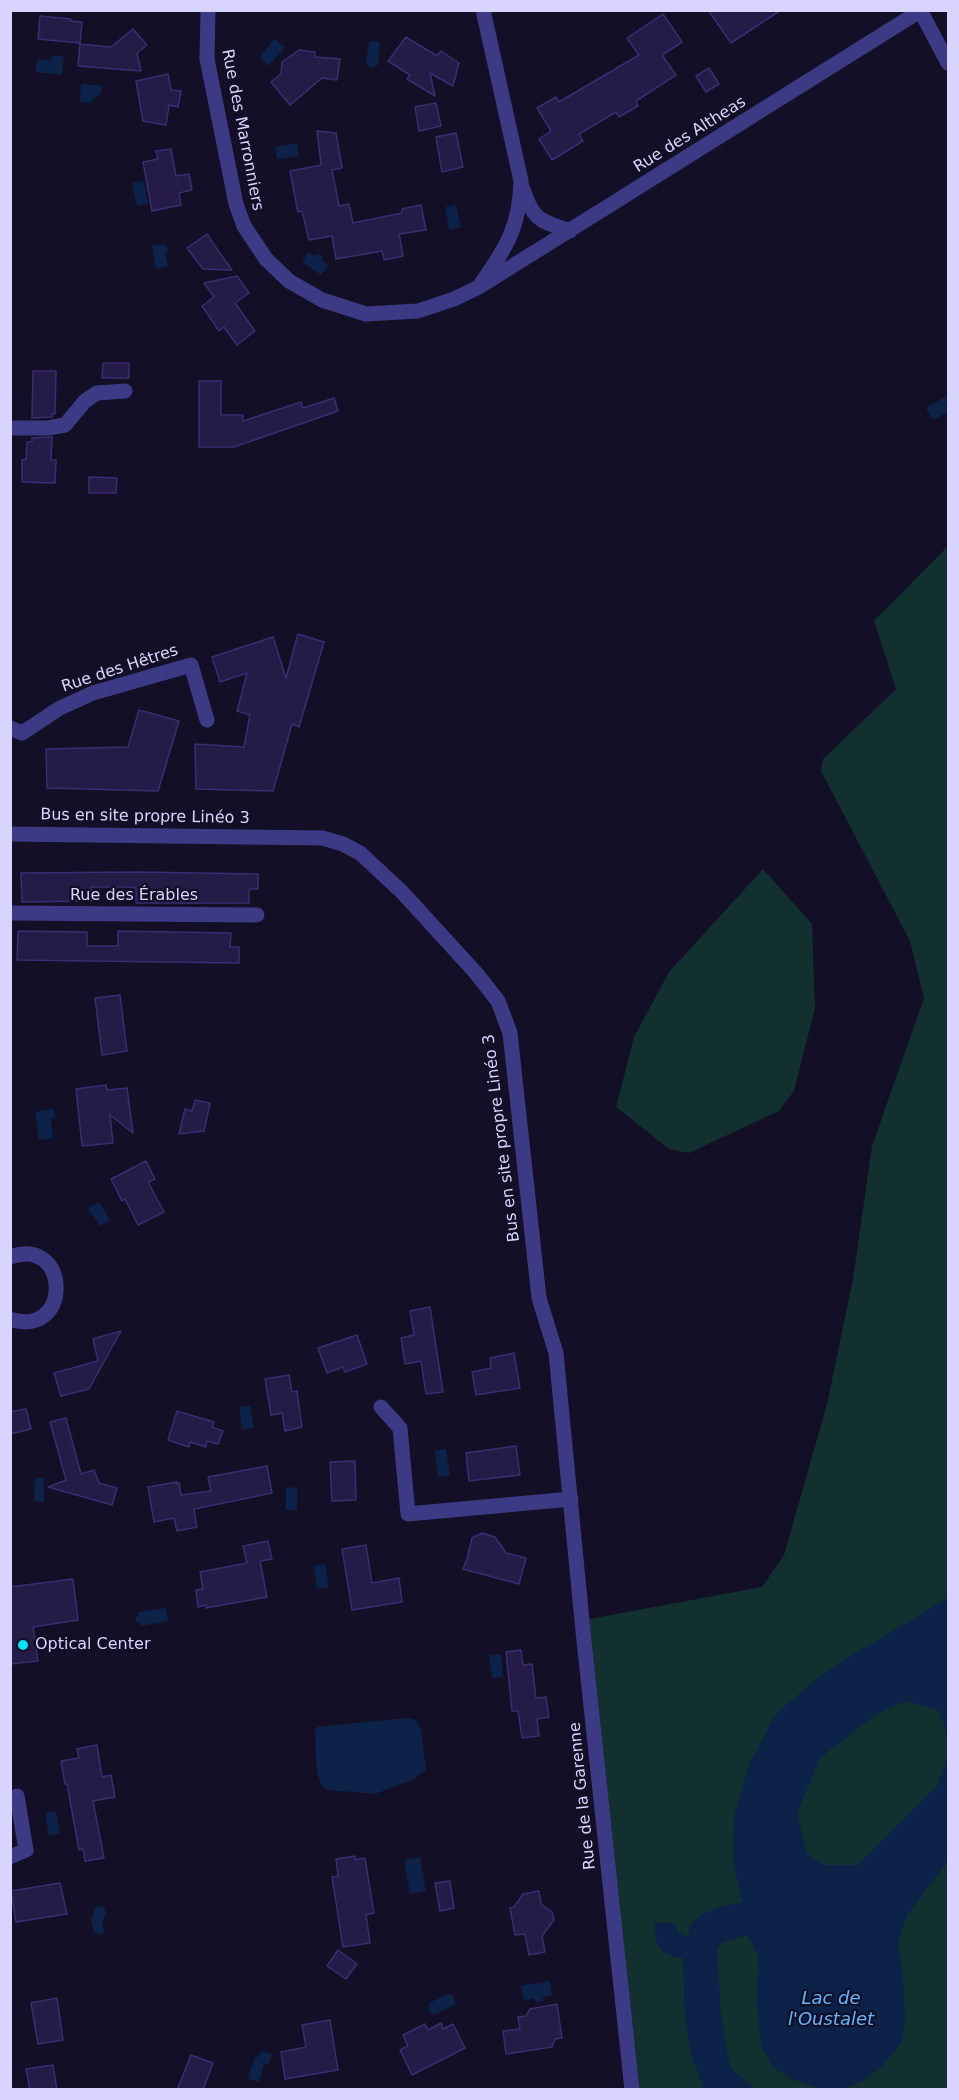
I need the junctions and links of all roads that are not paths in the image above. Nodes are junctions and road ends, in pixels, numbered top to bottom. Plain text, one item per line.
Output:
1 (208, 10) edge
2 (483, 10) edge
3 (920, 11) edge
4 (948, 63) edge
5 (520, 181) junction
6 (570, 231) junction
7 (479, 287) junction
8 (125, 391) dead end
9 (10, 428) edge
10 (207, 720) dead end
11 (10, 728) edge
12 (10, 834) edge
13 (10, 913) edge
14 (257, 915) dead end
15 (10, 1257) edge
16 (10, 1319) edge
17 (381, 1407) dead end
18 (571, 1499) junction
19 (17, 1796) dead end
20 (10, 1857) edge
21 (632, 2090) edge

1 - 7 street, Rue des Marronniers
2 - 5 street
3 - 4 street
3 - 6 street, Rue des Altheas
5 - 6 street
5 - 7 street
6 - 7 street, Rue des Altheas
8 - 9 street
10 - 11 street, Rue des Hêtres
12 - 18 street, Bus en site propre Linéo 3
13 - 14 street, Rue des Érables
15 - 16 street
17 - 18 street
18 - 21 street, Rue de la Garenne
19 - 20 street

